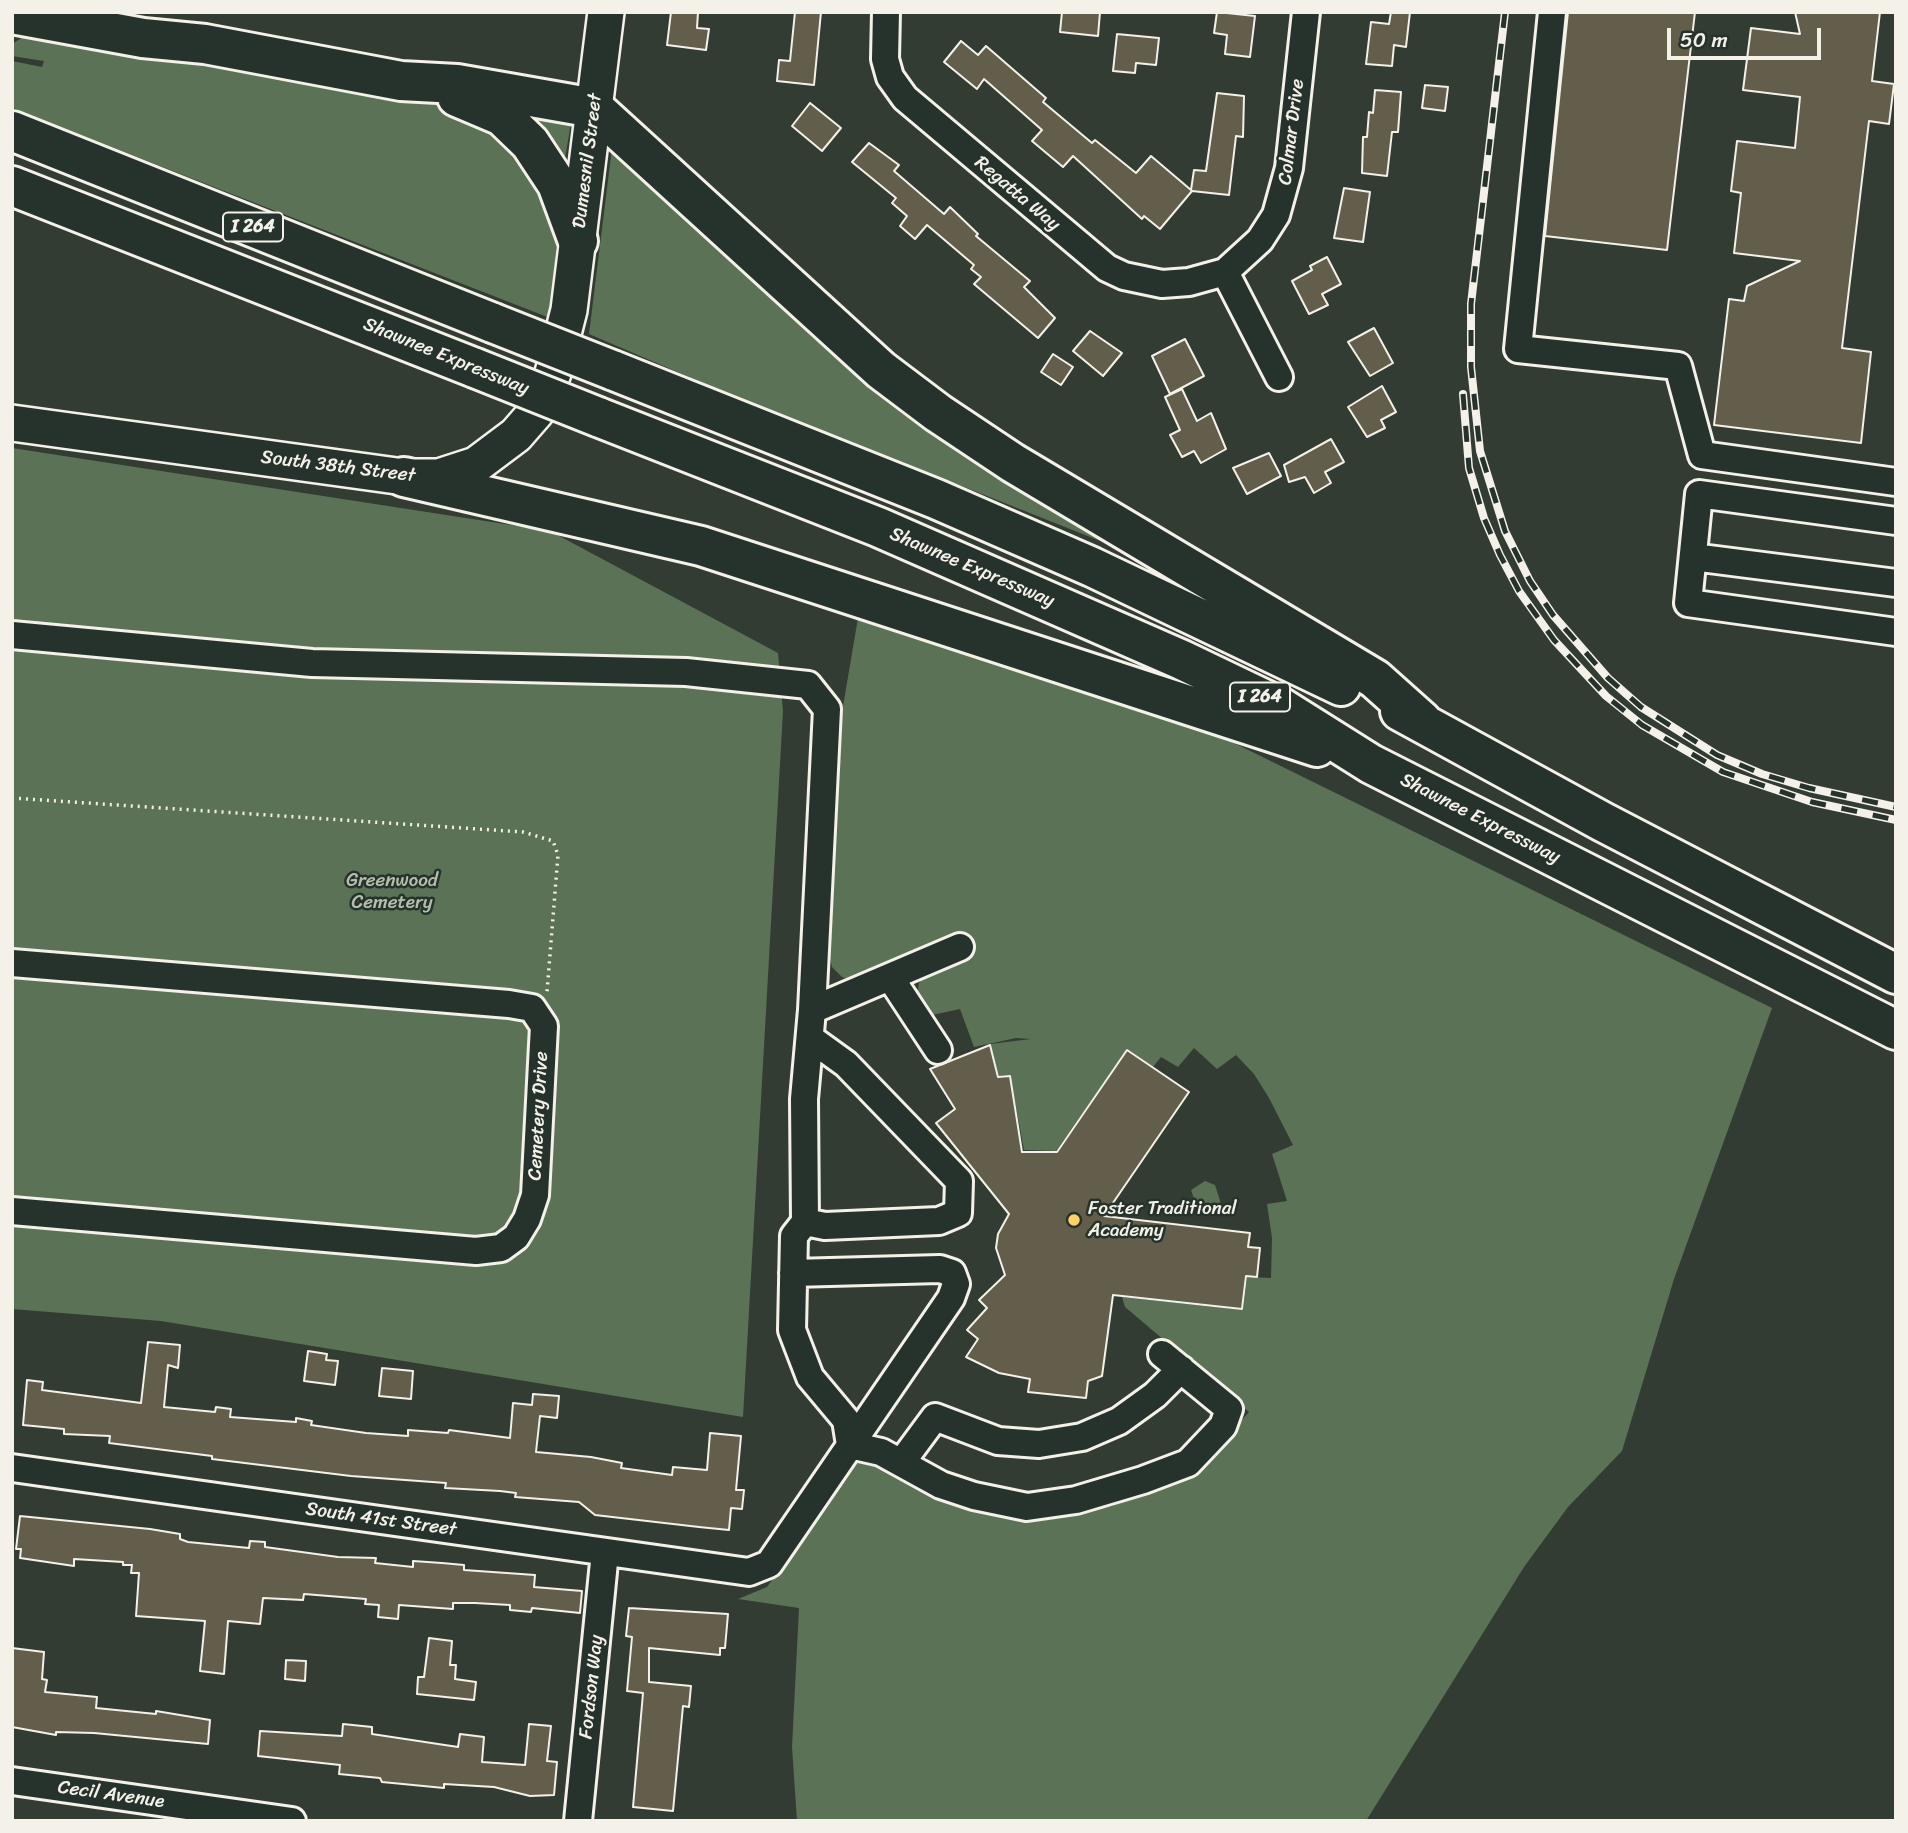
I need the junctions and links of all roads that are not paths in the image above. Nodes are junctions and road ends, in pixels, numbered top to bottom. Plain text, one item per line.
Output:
1 (606, 12) edge
2 (886, 12) edge
3 (1306, 12) edge
4 (1552, 12) edge
5 (16, 15) edge
6 (401, 81) junction
7 (594, 108) junction
8 (12, 131) edge
9 (12, 186) edge
10 (578, 241) junction
11 (1225, 272) junction
12 (569, 310) joint
13 (1279, 377) dead end
14 (12, 423) edge
15 (404, 478) junction
16 (1896, 482) edge
17 (1896, 521) edge
18 (1693, 557) junction
19 (1896, 583) edge
20 (1896, 632) edge
21 (12, 635) edge
22 (1422, 721) junction
23 (1371, 764) junction
24 (960, 947) dead end
25 (12, 963) edge
26 (1896, 974) edge
27 (890, 977) junction
28 (812, 1010) junction
29 (1896, 1030) edge
30 (810, 1038) junction
31 (937, 1050) dead end
32 (12, 1212) edge
33 (805, 1222) junction
34 (793, 1273) junction
35 (850, 1446) junction
36 (901, 1463) junction
37 (12, 1468) edge
38 (605, 1552) junction
39 (12, 1781) edge
40 (265, 1819) edge
41 (292, 1821) edge
42 (578, 1821) edge

1 - 7 main road, Dumesnil Street
2 - 11 street, Regatta Way
3 - 11 street, Colmar Drive
4 - 16 street
5 - 6 highway
6 - 7 highway
6 - 10 highway
7 - 10 main road, Dumesnil Street
7 - 22 highway
8 - 22 highway, I 264, bridge
9 - 23 highway, Shawnee Expressway / I 264, bridge
10 - 12 main road, Dumesnil Street
11 - 13 street
12 - 15 main road, South 38th Street
14 - 15 main road, South 38th Street
15 - 23 highway
17 - 18 street
18 - 19 street
18 - 20 street
21 - 28 street
22 - 26 highway, I 264
23 - 29 highway, Shawnee Expressway / I 264
24 - 27 street
25 - 32 street, Cemetery Drive
27 - 28 street
27 - 31 street
28 - 30 street
30 - 33 street
30 - 33 street
33 - 34 street
34 - 35 street
34 - 35 street
35 - 36 street
35 - 38 street, South 41st Street
36 - 36 street
37 - 38 street, South 41st Street
38 - 42 street, Fordson Way
39 - 40 street, Cecil Avenue
40 - 41 street, Cecil Avenue

